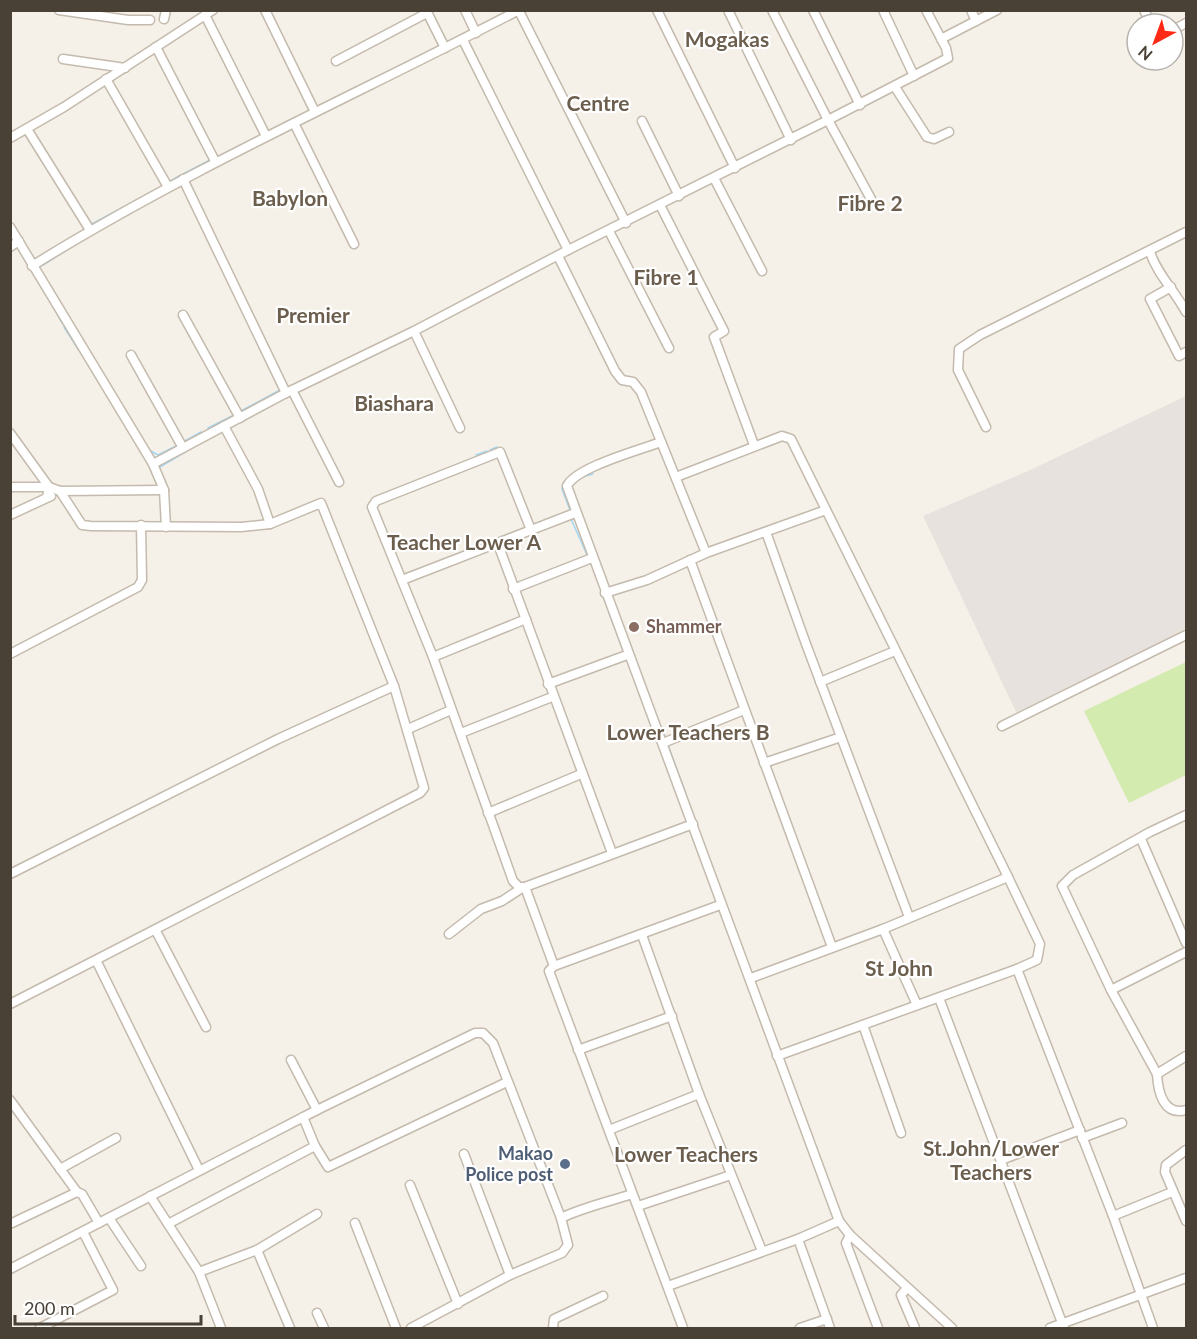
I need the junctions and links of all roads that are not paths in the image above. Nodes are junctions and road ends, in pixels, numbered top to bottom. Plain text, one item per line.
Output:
1 (59, 10) edge
2 (265, 10) edge
3 (465, 10) edge
4 (657, 10) edge
5 (772, 10) edge
6 (813, 10) edge
7 (883, 10) edge
8 (927, 10) edge
9 (970, 10) edge
10 (997, 10) edge
11 (519, 11) edge
12 (731, 11) edge
13 (426, 12) edge
14 (209, 13) edge
15 (150, 20) dead end
16 (976, 21) junction
17 (476, 33) junction
18 (941, 39) junction
19 (463, 40) junction
20 (156, 47) junction
21 (445, 48) junction
22 (63, 59) dead end
23 (336, 61) dead end
24 (126, 68) junction
25 (914, 76) junction
26 (106, 79) junction
27 (895, 87) junction
28 (860, 105) junction
29 (315, 112) junction
30 (828, 120) junction
31 (642, 121) dead end
32 (294, 123) junction
33 (27, 129) junction
34 (950, 132) dead end
35 (266, 136) junction
36 (10, 138) edge
37 (791, 140) junction
38 (215, 161) junction
39 (735, 168) junction
40 (714, 178) junction
41 (183, 179) junction
42 (168, 187) junction
43 (679, 196) junction
44 (871, 199) dead end
45 (660, 205) junction
46 (626, 223) junction
47 (10, 227) edge
48 (90, 230) junction
49 (609, 231) junction
50 (1186, 232) edge
51 (19, 241) junction
52 (354, 244) dead end
53 (10, 247) edge
54 (568, 250) junction
55 (1150, 252) junction
56 (558, 256) junction
57 (32, 266) junction
58 (762, 271) dead end
59 (1171, 287) junction
60 (1186, 312) edge
61 (183, 315) dead end
62 (414, 331) junction
63 (669, 348) dead end
64 (1186, 352) edge
65 (131, 355) dead end
66 (289, 392) junction
67 (240, 418) junction
68 (225, 426) junction
69 (986, 427) dead end
70 (460, 428) dead end
71 (10, 433) edge
72 (662, 442) junction
73 (754, 445) junction
74 (183, 448) junction
75 (153, 464) junction
76 (676, 477) junction
77 (339, 482) dead end
78 (10, 487) edge
79 (49, 487) junction
80 (164, 490) junction
81 (60, 492) junction
82 (47, 497) junction
83 (826, 510) junction
84 (575, 513) junction
85 (10, 515) edge
86 (270, 524) junction
87 (141, 525) junction
88 (166, 527) junction
89 (531, 530) junction
90 (766, 532) junction
91 (498, 544) junction
92 (706, 553) junction
93 (592, 558) junction
94 (690, 560) junction
95 (402, 580) junction
96 (513, 589) junction
97 (605, 592) junction
98 (526, 619) junction
99 (1186, 635) edge
100 (895, 651) junction
101 (10, 654) edge
102 (627, 656) junction
103 (433, 657) junction
104 (820, 682) junction
105 (548, 684) junction
106 (394, 686) junction
107 (552, 697) junction
108 (451, 710) junction
109 (744, 710) junction
110 (1002, 726) dead end
111 (408, 729) junction
112 (461, 733) junction
113 (841, 737) junction
114 (663, 743) junction
115 (764, 763) junction
116 (581, 774) junction
117 (488, 813) junction
118 (1186, 815) edge
119 (693, 825) junction
120 (1141, 839) junction
121 (612, 853) junction
122 (10, 874) edge
123 (1008, 877) junction
124 (524, 887) junction
125 (720, 905) junction
126 (909, 917) junction
127 (883, 929) junction
128 (156, 931) junction
129 (448, 934) dead end
130 (642, 935) junction
131 (1186, 943) edge
132 (832, 947) junction
133 (1186, 952) edge
134 (96, 960) junction
135 (554, 966) junction
136 (1017, 969) junction
137 (751, 978) junction
138 (1111, 990) junction
139 (939, 998) junction
140 (10, 1004) edge
141 (917, 1005) junction
142 (672, 1016) junction
143 (863, 1025) junction
144 (206, 1027) dead end
145 (578, 1050) junction
146 (777, 1056) junction
147 (1186, 1056) edge
148 (291, 1060) dead end
149 (1157, 1074) junction
150 (507, 1082) junction
151 (699, 1094) junction
152 (10, 1100) edge
153 (317, 1110) junction
154 (1186, 1110) edge
155 (303, 1117) junction
156 (1122, 1123) dead end
157 (609, 1130) junction
158 (901, 1133) dead end
159 (1081, 1134) junction
160 (116, 1138) dead end
161 (315, 1146) junction
162 (1186, 1150) edge
163 (464, 1154) dead end
164 (1001, 1160) junction
165 (60, 1169) junction
166 (199, 1170) junction
167 (731, 1174) junction
168 (410, 1185) dead end
169 (76, 1192) junction
170 (1172, 1192) junction
171 (632, 1194) junction
172 (150, 1196) junction
173 (638, 1206) junction
174 (317, 1214) dead end
175 (1113, 1216) junction
176 (109, 1218) junction
177 (561, 1218) junction
178 (839, 1221) junction
179 (1186, 1221) edge
180 (99, 1223) junction
181 (355, 1223) dead end
182 (10, 1224) edge
183 (168, 1224) junction
184 (83, 1232) junction
185 (850, 1235) junction
186 (798, 1239) junction
187 (257, 1250) junction
188 (762, 1251) junction
189 (141, 1266) dead end
190 (10, 1269) edge
191 (199, 1272) junction
192 (510, 1275) junction
193 (1186, 1278) edge
194 (668, 1286) junction
195 (907, 1288) junction
196 (603, 1296) dead end
197 (1141, 1296) junction
198 (458, 1304) junction
199 (317, 1313) dead end
200 (827, 1319) junction
201 (1064, 1327) edge
202 (40, 1329) edge
203 (221, 1329) edge
204 (290, 1329) edge
205 (324, 1329) edge
206 (396, 1329) edge
207 (411, 1329) edge
208 (553, 1329) edge
209 (683, 1329) edge
210 (800, 1329) edge
211 (830, 1329) edge
212 (878, 1329) edge
213 (915, 1329) edge
214 (952, 1329) edge
215 (1050, 1329) edge
216 (1153, 1329) edge

1 - 15 street
2 - 29 street
3 - 17 street
4 - 39 street
5 - 30 street
6 - 28 street
7 - 25 street
8 - 18 street
9 - 16 street
10 - 16 street
11 - 17 street
11 - 46 street
12 - 37 street
13 - 21 street
13 - 23 street
14 - 20 street
14 - 35 street
16 - 18 street
17 - 19 street
18 - 25 street
19 - 21 street
19 - 54 street
20 - 24 street
20 - 38 street
21 - 29 street
22 - 24 street
24 - 26 street
25 - 27 street
26 - 33 street
26 - 42 street
27 - 28 street
27 - 34 street
28 - 30 street
29 - 32 street
30 - 37 street
30 - 44 street
31 - 43 street
32 - 35 street
32 - 52 street
33 - 36 street
33 - 48 street
35 - 38 street
37 - 39 street
38 - 41 street
39 - 40 street
40 - 43 street
40 - 58 street
41 - 42 street
41 - 66 street
42 - 48 street
43 - 45 street
45 - 46 street
45 - 73 street
46 - 49 street
47 - 51 street
48 - 57 street
49 - 54 street
49 - 63 street
50 - 55 street
51 - 53 street
51 - 57 street
54 - 56 street
55 - 59 street
55 - 69 street
56 - 62 street
56 - 72 street
57 - 75 street
59 - 60 street
59 - 64 street
61 - 67 street
62 - 66 street
62 - 70 street
65 - 74 street
66 - 67 street
66 - 77 street
67 - 68 street
68 - 74 street
68 - 86 street
71 - 79 street
72 - 76 street
72 - 84 street
73 - 76 street
73 - 83 street
74 - 75 street
75 - 80 street
76 - 92 street
78 - 79 street
79 - 81 street
79 - 82 street
80 - 81 street
80 - 88 street
81 - 82 street
81 - 87 street
82 - 85 street
83 - 90 street
83 - 100 street
84 - 89 street
84 - 93 street
86 - 88 street
86 - 106 street
87 - 88 street
87 - 101 street
89 - 91 street
89 - 95 street
90 - 92 street
90 - 104 street
91 - 95 street
91 - 96 street
92 - 94 street
93 - 96 street
93 - 97 street
94 - 97 street
94 - 109 street
95 - 103 street
96 - 98 street
97 - 102 street
98 - 103 street
98 - 105 street
99 - 110 street
100 - 104 street
100 - 123 street
102 - 105 street
102 - 114 street
103 - 108 street
104 - 113 street
105 - 107 street
106 - 111 street
106 - 122 street
107 - 112 street
107 - 116 street
108 - 111 street
108 - 112 street
109 - 114 street
109 - 115 street
111 - 128 street
112 - 117 street
113 - 115 street
113 - 126 street
114 - 119 street
115 - 132 street
116 - 117 street
116 - 121 street
117 - 124 street
118 - 120 street
119 - 121 street
119 - 125 street
120 - 131 street
120 - 138 street
121 - 124 street
123 - 126 street
123 - 136 street
124 - 129 street
124 - 135 street
125 - 130 street
125 - 137 street
126 - 127 street
127 - 132 street
127 - 141 street
128 - 134 street
128 - 144 street
130 - 135 street
130 - 142 street
132 - 137 street
133 - 138 street
134 - 140 street
134 - 166 street
135 - 145 street
136 - 139 street
136 - 159 street
137 - 146 street
138 - 149 street
139 - 141 street
139 - 164 street
141 - 143 street
142 - 145 street
142 - 151 street
143 - 146 street
143 - 158 street
145 - 157 street
146 - 178 street
147 - 149 street
148 - 153 street
149 - 154 street
150 - 153 street
150 - 161 street
150 - 177 street
151 - 157 street
151 - 167 street
152 - 165 street
153 - 155 street
155 - 161 street
155 - 166 street
156 - 159 street
157 - 171 street
159 - 164 street
159 - 175 street
160 - 165 street
161 - 183 street
162 - 170 street
163 - 192 street
164 - 201 street
165 - 169 street
166 - 172 street
167 - 173 street
167 - 188 street
168 - 198 street
169 - 180 street
169 - 182 street
170 - 175 street
170 - 179 street
171 - 173 street
171 - 177 street
172 - 176 street
172 - 183 street
173 - 194 street
174 - 187 street
175 - 197 street
176 - 180 street
176 - 189 street
177 - 192 street
178 - 185 street
178 - 186 street
180 - 184 street
181 - 206 street
183 - 191 street
184 - 190 street
184 - 202 street
185 - 195 street
185 - 212 street
186 - 188 street
186 - 200 street
187 - 191 street
187 - 204 street
188 - 194 street
191 - 203 street
192 - 198 street
193 - 197 street
194 - 209 street
195 - 213 street
195 - 214 street
196 - 208 street
197 - 201 street
197 - 216 street
198 - 207 street
199 - 205 street
200 - 210 street
200 - 211 street
201 - 215 street

